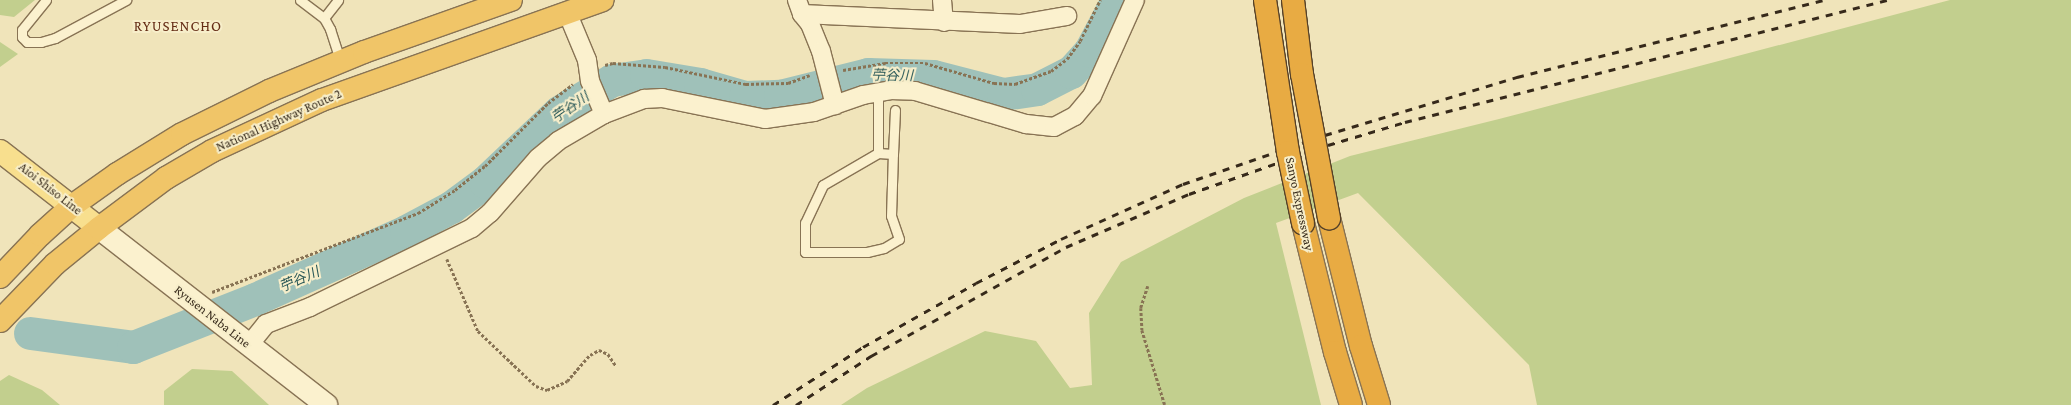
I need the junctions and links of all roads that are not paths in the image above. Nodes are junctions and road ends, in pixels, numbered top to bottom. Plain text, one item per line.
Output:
1 (46, 0) edge
2 (126, 0) edge
3 (300, 0) edge
4 (338, 0) edge
5 (511, 0) edge
6 (603, 0) edge
7 (942, 0) edge
8 (1135, 0) edge
9 (1265, 0) edge
10 (1293, 0) edge
11 (799, 7) edge
12 (567, 12) junction
13 (1067, 16) dead end
14 (324, 18) junction
15 (944, 22) junction
16 (341, 62) junction
17 (878, 92) junction
18 (834, 102) junction
19 (603, 110) junction
20 (895, 110) dead end
21 (0, 151) edge
22 (878, 153) junction
23 (893, 154) junction
24 (72, 206) junction
25 (99, 228) junction
26 (0, 277) edge
27 (0, 321) edge
28 (248, 345) junction
29 (1361, 346) junction
30 (1335, 352) junction
31 (326, 405) edge
32 (1347, 405) edge
33 (1351, 405) edge
34 (1379, 405) edge
35 (1386, 405) edge

1 - 2 lane
3 - 14 lane
4 - 14 lane
5 - 16 highway
6 - 12 highway, National Highway Route 2
7 - 15 street
8 - 17 street
9 - 30 highway, Sanyo Expressway, bridge
10 - 29 highway, Sanyo Expressway, bridge
11 - 15 street
11 - 18 street
12 - 19 street
12 - 25 highway, National Highway Route 2
13 - 15 street
14 - 16 lane
16 - 24 highway
17 - 18 street
17 - 22 lane
18 - 19 street
19 - 28 street
20 - 23 lane
21 - 24 main road, Aioi Shiso Line
22 - 23 lane
22 - 23 lane
24 - 25 main road, Aioi Shiso Line
24 - 26 highway
25 - 27 highway, National Highway Route 2
25 - 28 main road, Ryusen Naba Line
28 - 31 main road, Ryusen Naba Line
29 - 34 highway, Sanyo Expressway
29 - 35 lane
30 - 32 lane
30 - 33 highway, Sanyo Expressway

